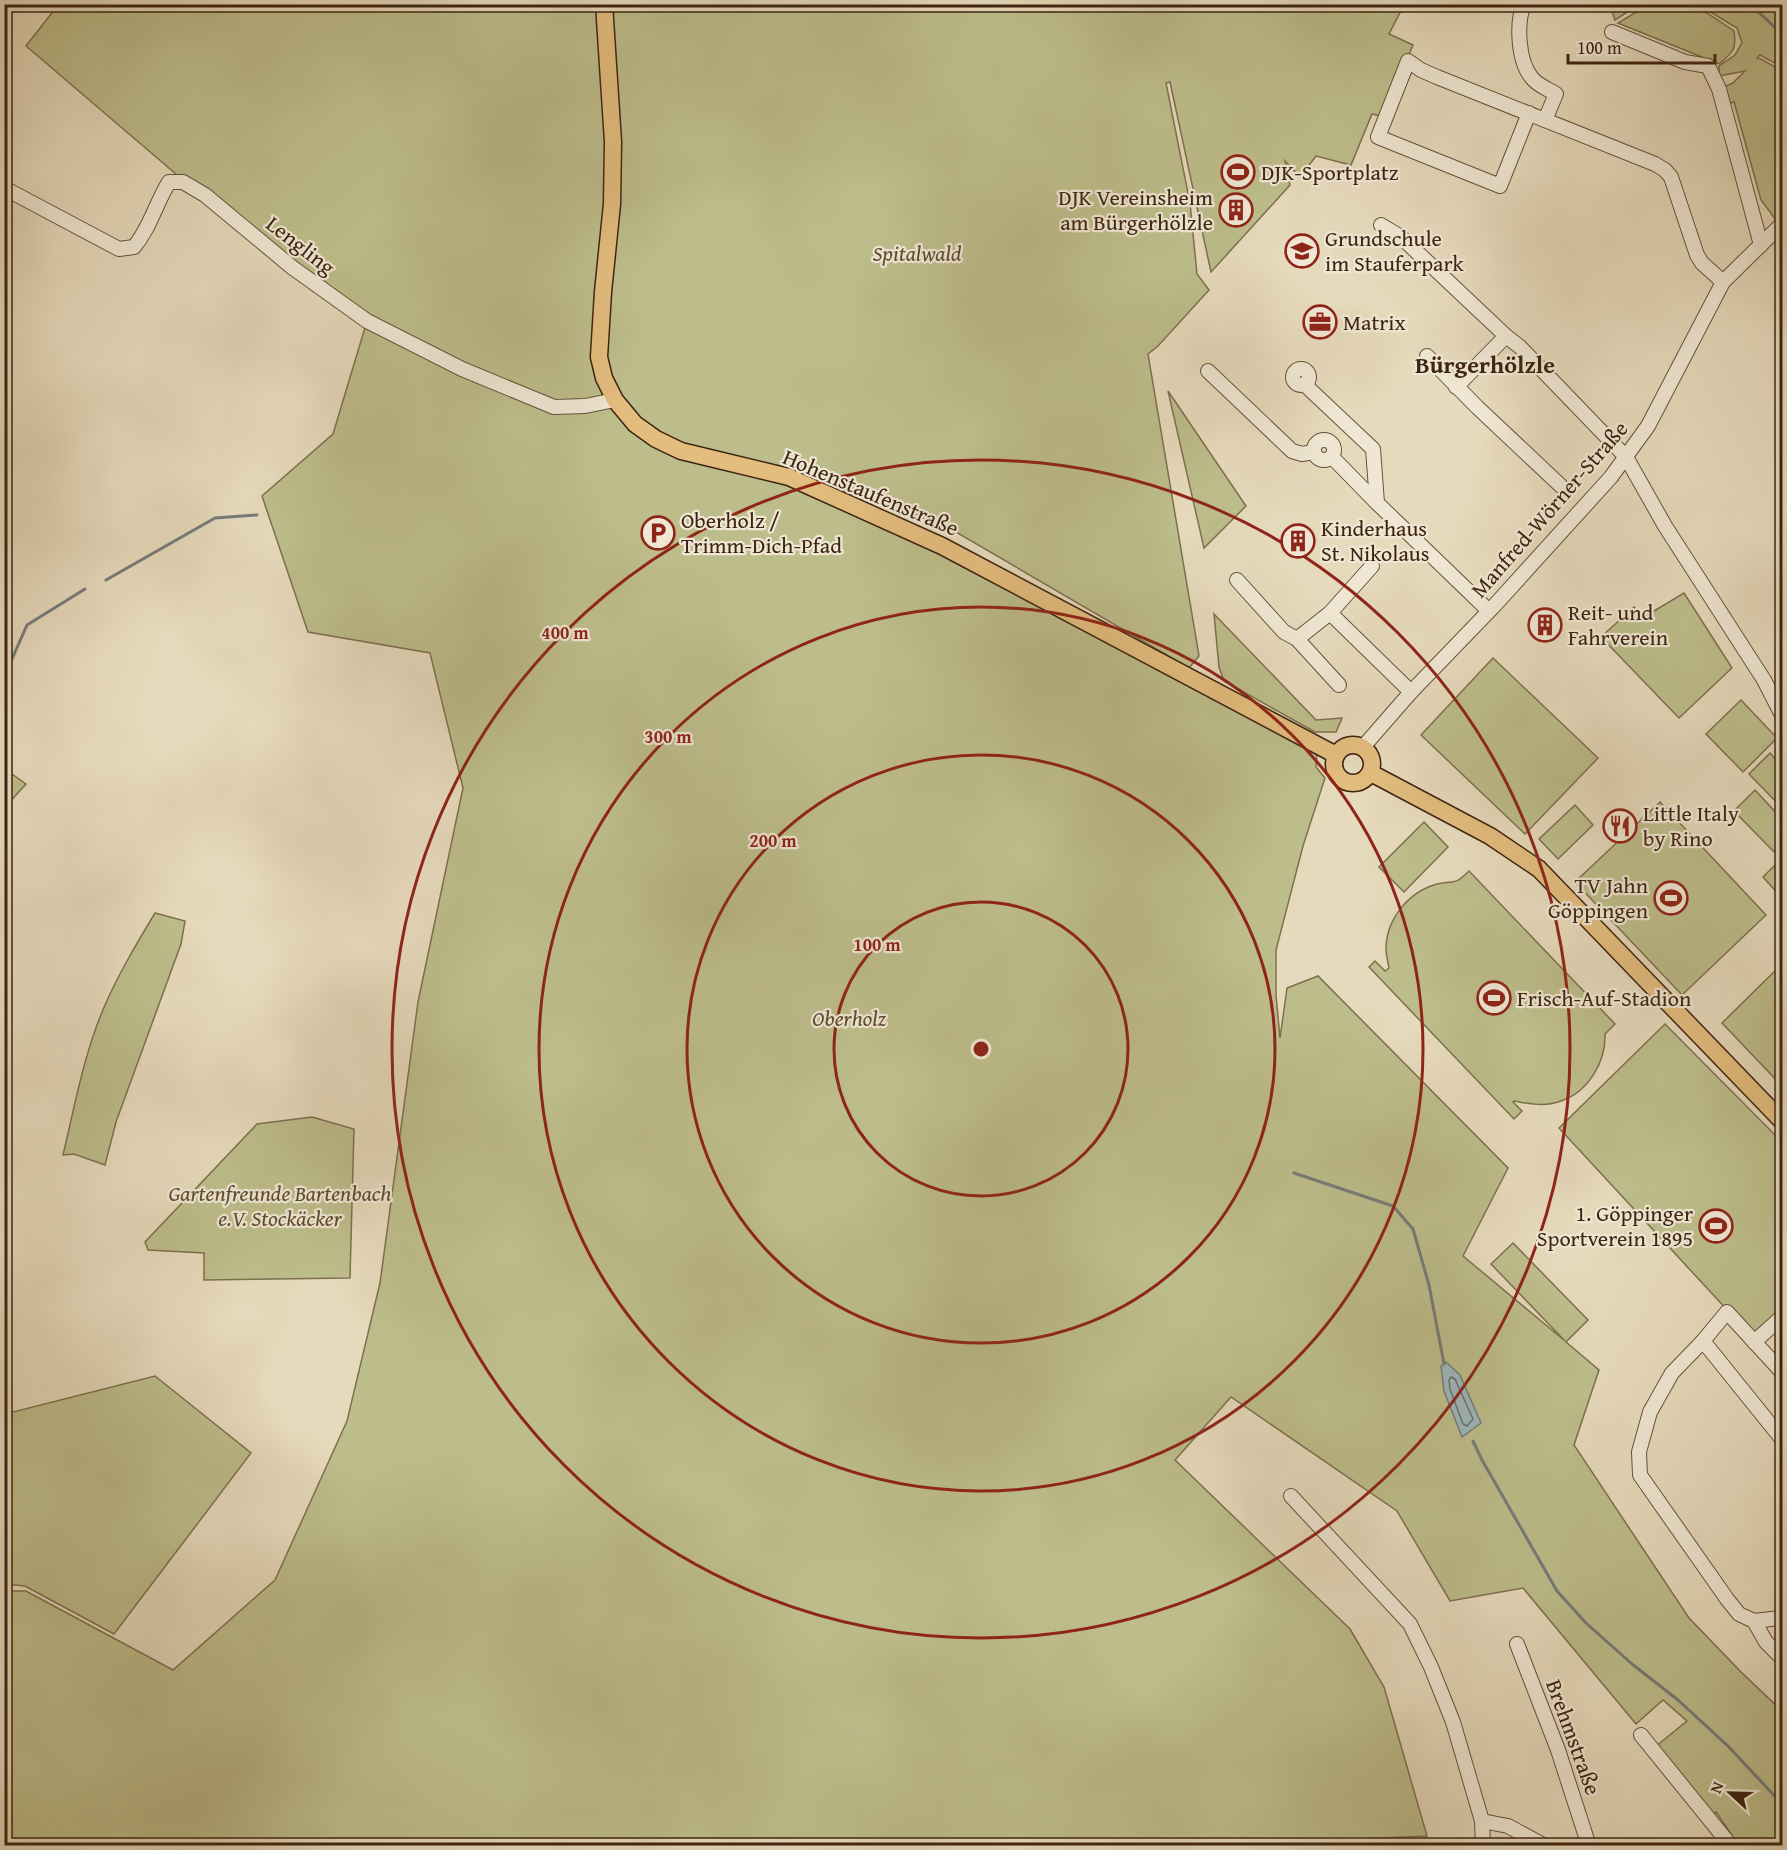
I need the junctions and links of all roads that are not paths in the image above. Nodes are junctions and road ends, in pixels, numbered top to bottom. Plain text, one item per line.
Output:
1 (604, 4) edge
2 (1524, 4) edge
3 (1612, 32) dead end
4 (1529, 113) junction
5 (1545, 120) junction
6 (4, 188) edge
7 (1782, 224) edge
8 (1381, 225) dead end
9 (1761, 245) junction
10 (1723, 282) junction
11 (1506, 336) junction
12 (1427, 356) dead end
13 (1208, 371) dead end
14 (1304, 384) dead end
15 (1456, 387) junction
16 (615, 400) junction
17 (1626, 457) junction
18 (1561, 486) dead end
19 (1377, 503) junction
20 (1372, 566) dead end
21 (1236, 580) dead end
22 (1490, 611) junction
23 (1330, 613) junction
24 (1297, 639) junction
25 (1339, 685) dead end
26 (1411, 692) junction
27 (1782, 716) edge
28 (1363, 747) junction
29 (1336, 755) junction
30 (1371, 773) junction
31 (1782, 1121) edge
32 (1782, 1317) edge
33 (1703, 1341) junction
34 (1754, 1342) junction
35 (1782, 1372) edge
36 (1782, 1439) edge
37 (1291, 1497) dead end
38 (1782, 1615) edge
39 (1754, 1621) junction
40 (1517, 1644) dead end
41 (1782, 1658) edge
42 (1641, 1735) dead end
43 (1482, 1821) junction
44 (1483, 1845) edge
45 (1545, 1845) edge
46 (1589, 1845) edge
47 (1731, 1845) edge

1 - 16 main road, Hohenstaufenstraße
2 - 5 street
3 - 9 street
4 - 4 street
4 - 5 street
5 - 10 street
6 - 16 street, Lengling
7 - 9 street, Manfred-Wörner-Straße
8 - 11 street
9 - 10 street, Manfred-Wörner-Straße
10 - 17 street, Manfred-Wörner-Straße
11 - 15 street
11 - 17 street
12 - 15 street
13 - 19 street
14 - 19 street
15 - 18 street
16 - 29 main road, Hohenstaufenstraße
17 - 22 street, Manfred-Wörner-Straße
17 - 27 street
19 - 22 street
20 - 23 street
21 - 24 street
22 - 26 street, Manfred-Wörner-Straße
23 - 24 street
23 - 26 street
24 - 25 street
26 - 28 street, Manfred-Wörner-Straße
28 - 29 main road
28 - 30 main road
29 - 30 main road
30 - 31 main road
32 - 34 street
33 - 34 street
33 - 36 street
33 - 39 street
34 - 35 street
37 - 43 street
38 - 39 street
39 - 41 street
40 - 46 street, Brehmstraße
42 - 47 street
43 - 44 street
43 - 45 street

